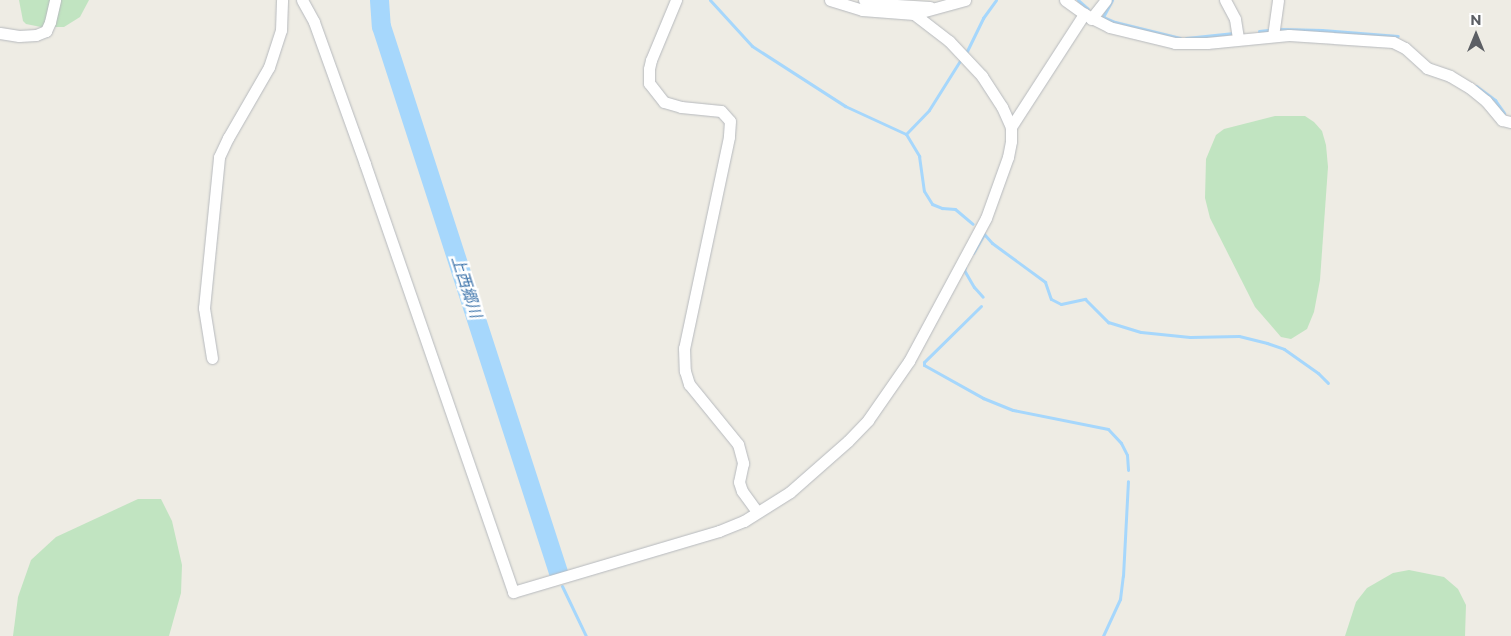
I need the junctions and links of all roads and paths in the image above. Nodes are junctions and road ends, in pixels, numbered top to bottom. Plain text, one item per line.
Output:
1 (55, 0) edge
2 (282, 0) edge
3 (302, 0) edge
4 (676, 0) edge
5 (830, 0) edge
6 (864, 0) edge
7 (965, 0) edge
8 (1065, 0) edge
9 (1106, 0) edge
10 (1225, 0) edge
11 (1278, 0) edge
12 (937, 8) junction
13 (914, 14) junction
14 (1087, 16) junction
15 (0, 33) edge
16 (1273, 36) junction
17 (1238, 38) junction
18 (1511, 122) edge
19 (1011, 127) junction
20 (212, 358) dead end
21 (757, 512) junction

1 - 15 street
2 - 20 street
3 - 21 street
4 - 21 street
5 - 13 street
6 - 12 street
7 - 12 street
8 - 14 street
9 - 14 street
10 - 17 street
11 - 16 street
12 - 13 street
13 - 19 street
14 - 17 street
14 - 19 street
16 - 17 street
16 - 18 street
19 - 21 street

